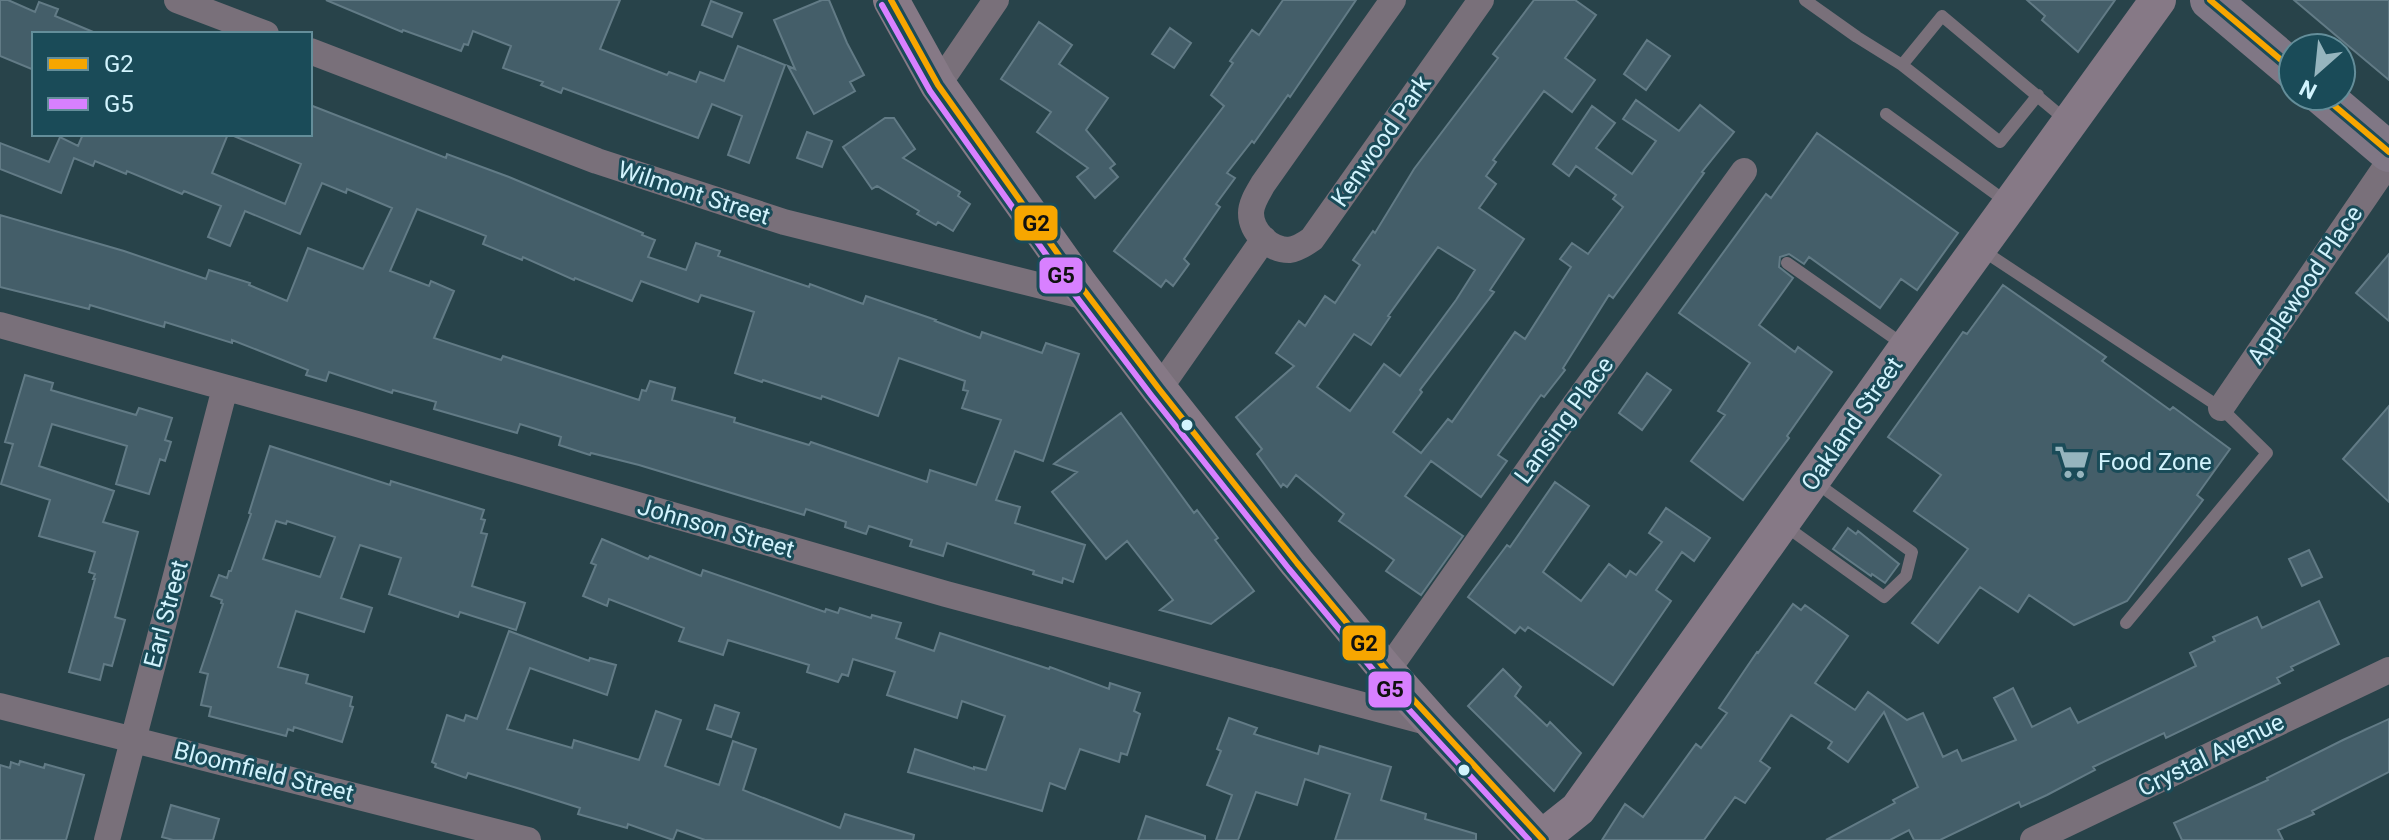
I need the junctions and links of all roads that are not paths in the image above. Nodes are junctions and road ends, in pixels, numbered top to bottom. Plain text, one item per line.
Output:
1 (177, 0) edge
2 (891, 0) edge
3 (996, 0) edge
4 (1393, 0) edge
5 (1805, 0) edge
6 (2158, 0) edge
7 (2210, 0) edge
8 (1479, 1) edge
9 (261, 32) edge
10 (312, 52) edge
11 (2277, 57) edge
12 (1902, 65) junction
13 (938, 85) junction
14 (2038, 95) junction
15 (2342, 112) edge
16 (1886, 114) dead end
17 (2069, 123) junction
18 (2389, 152) edge
19 (2389, 162) edge
20 (1744, 171) dead end
21 (2010, 205) junction
22 (1264, 239) junction
23 (1979, 248) junction
24 (1787, 263) dead end
25 (1090, 298) junction
26 (0, 325) edge
27 (1907, 347) junction
28 (225, 388) junction
29 (1159, 389) junction
30 (2221, 408) junction
31 (1812, 480) junction
32 (1782, 524) junction
33 (2126, 623) dead end
34 (2389, 670) edge
35 (1387, 671) junction
36 (0, 706) edge
37 (1434, 724) junction
38 (133, 739) junction
39 (1541, 839) edge
40 (107, 840) edge
41 (528, 840) edge
42 (2033, 840) edge

1 - 9 street
2 - 13 main road
3 - 13 street
4 - 22 street
5 - 12 lane
6 - 17 main road, Oakland Street
7 - 11 main road
8 - 22 street, Kenwood Park
10 - 25 street, Wilmont Street
12 - 14 lane
12 - 14 lane
13 - 25 main road
14 - 17 lane
15 - 18 main road
16 - 21 lane
17 - 21 main road, Oakland Street
19 - 30 street, Applewood Place
20 - 35 street, Lansing Place
21 - 23 main road, Oakland Street
22 - 29 street
23 - 27 main road, Oakland Street
23 - 30 lane
24 - 27 lane
25 - 29 main road
26 - 28 street, Johnson Street
27 - 31 main road, Oakland Street
28 - 37 street, Johnson Street
28 - 38 street, Earl Street
29 - 35 main road
30 - 33 lane
31 - 32 main road, Oakland Street
31 - 32 lane
32 - 39 main road, Oakland Street
34 - 42 street, Crystal Avenue
35 - 37 main road
36 - 38 street, Bloomfield Street
37 - 39 main road
38 - 40 street, Earl Street
38 - 41 street, Bloomfield Street

